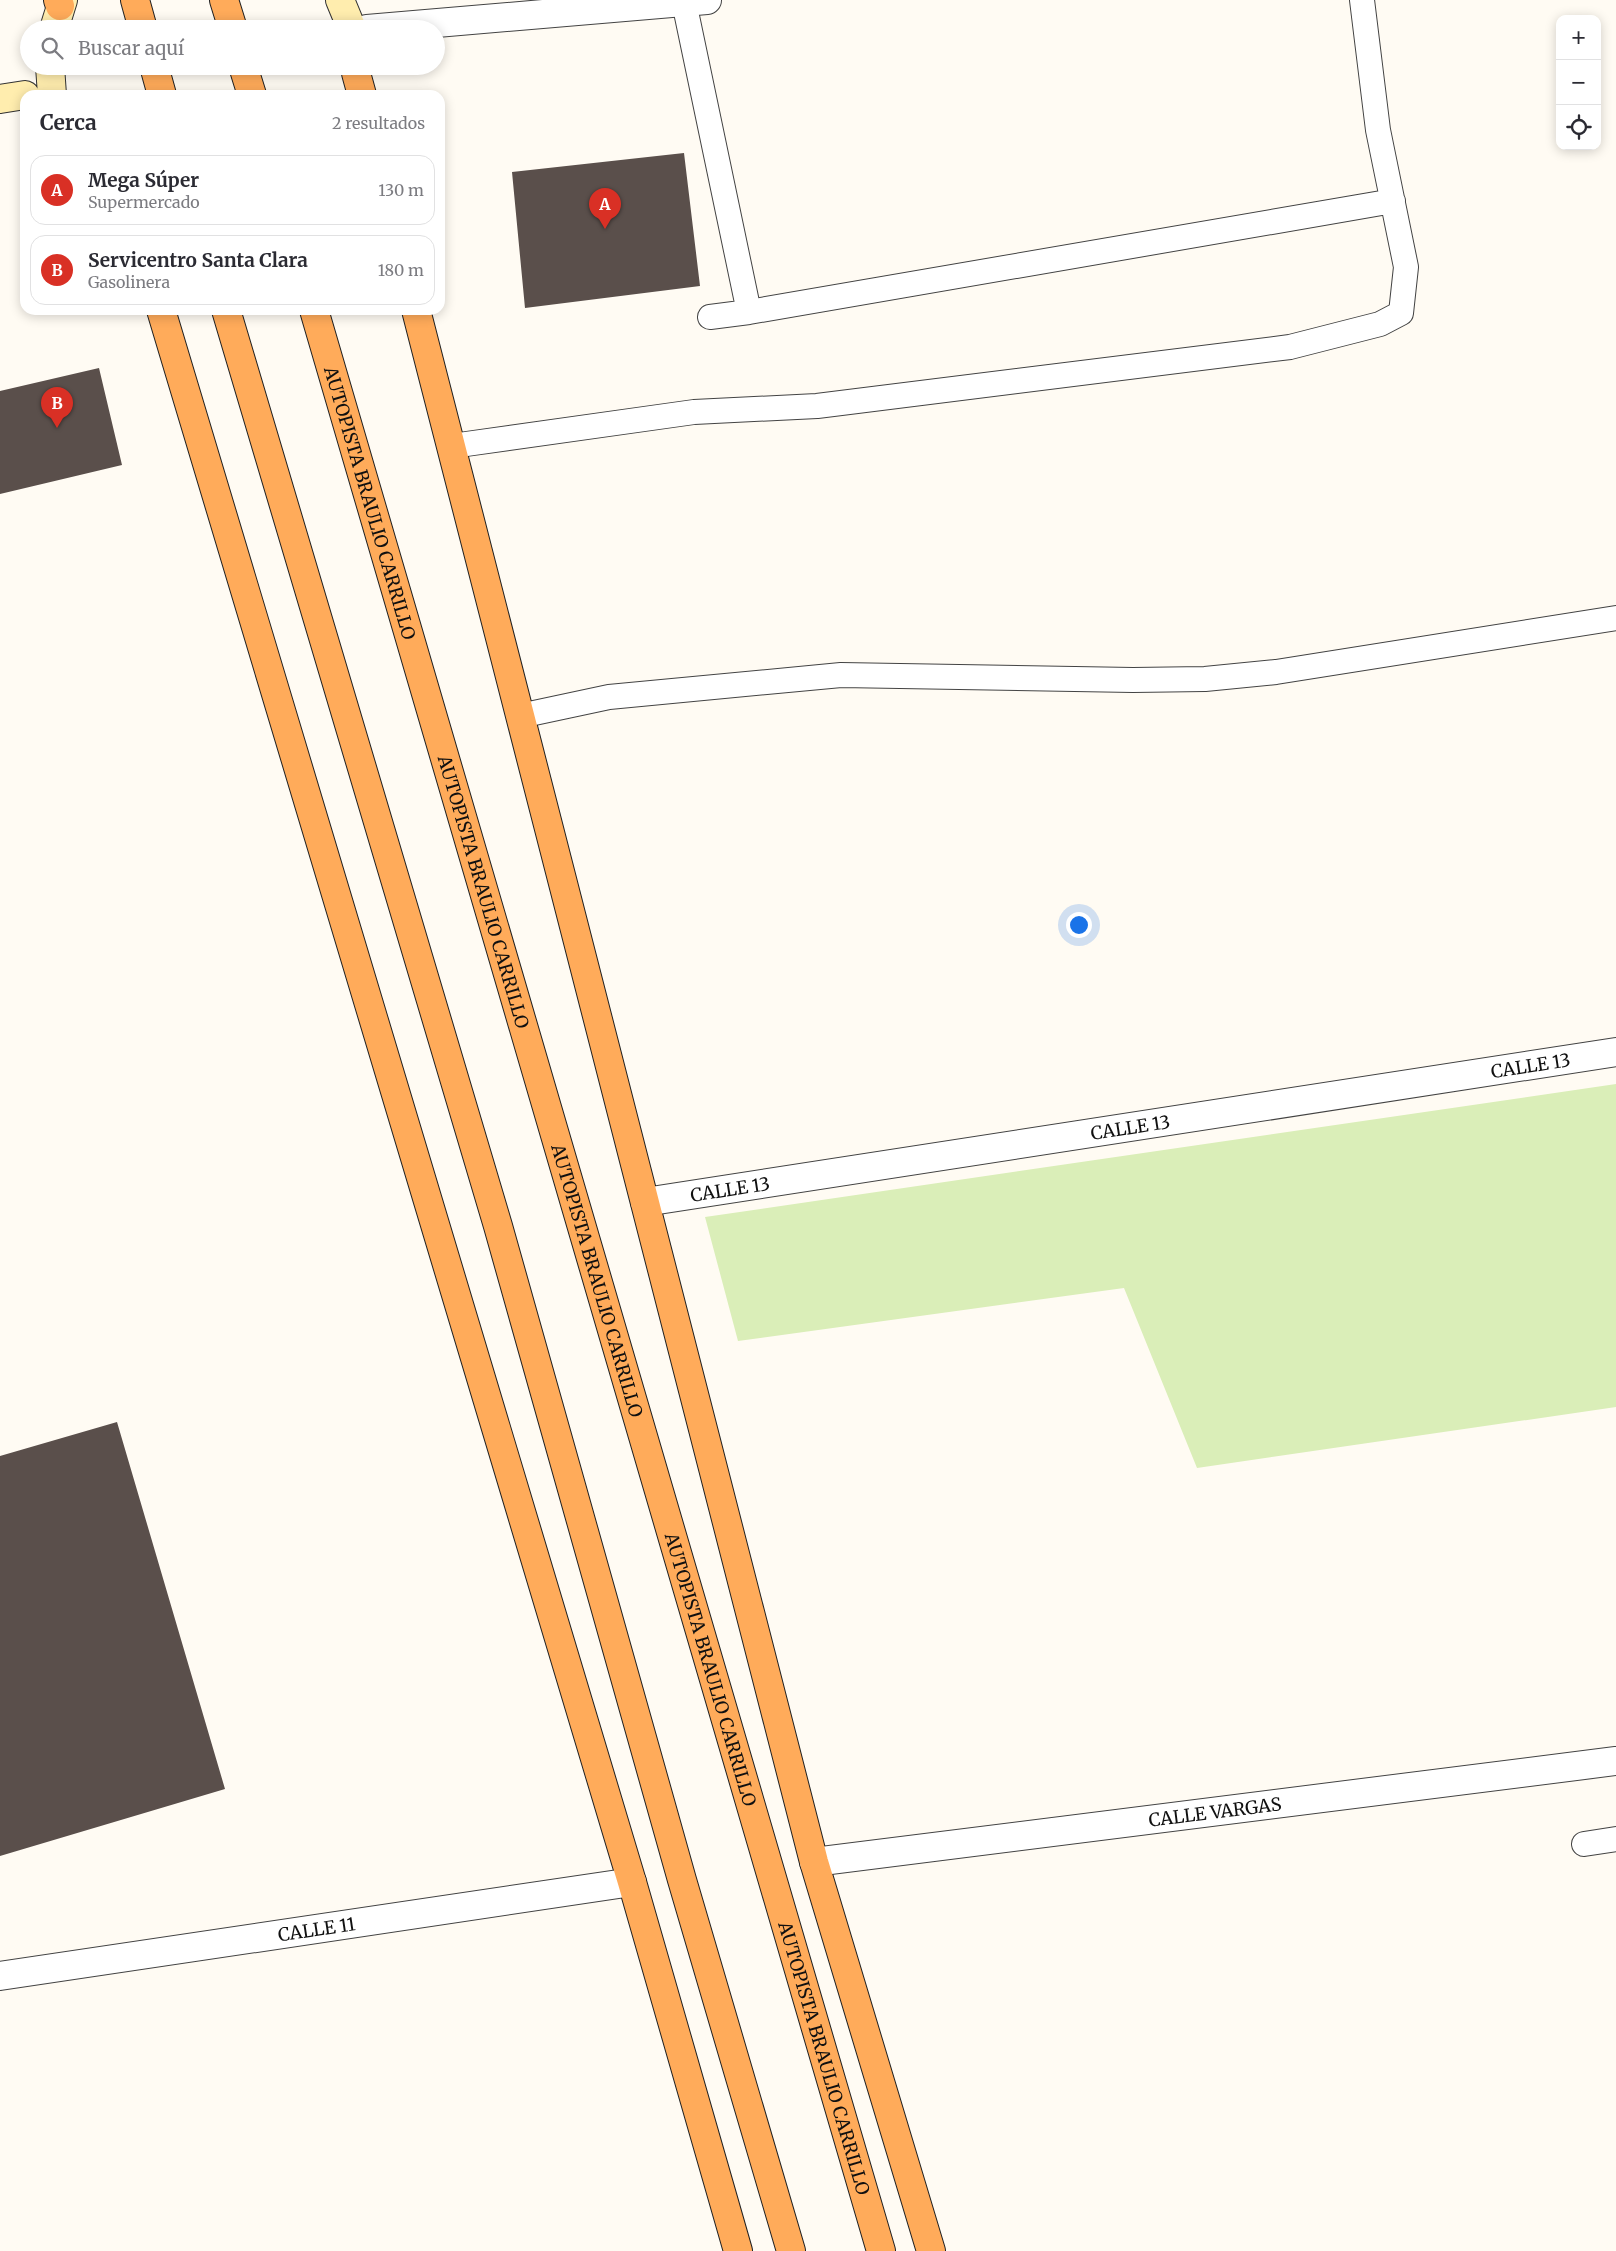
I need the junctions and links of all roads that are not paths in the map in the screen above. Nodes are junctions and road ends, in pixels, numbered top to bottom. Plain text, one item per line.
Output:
1 (135, 0) edge
2 (224, 0) edge
3 (340, 0) edge
4 (1362, 0) edge
5 (692, 1) edge
6 (141, 20) edge
7 (230, 20) edge
8 (348, 20) edge
9 (445, 22) edge
10 (156, 75) edge
11 (246, 75) edge
12 (161, 90) edge
13 (250, 90) edge
14 (20, 94) edge
15 (0, 99) edge
16 (1393, 201) junction
17 (749, 312) junction
18 (162, 315) edge
19 (227, 315) edge
20 (315, 315) edge
21 (417, 315) edge
22 (710, 317) dead end
23 (452, 446) junction
24 (1616, 618) edge
25 (520, 716) junction
26 (1616, 1052) edge
27 (645, 1202) junction
28 (1616, 1761) edge
29 (1616, 1838) edge
30 (1584, 1844) dead end
31 (814, 1862) junction
32 (632, 1882) junction
33 (0, 1976) edge
34 (738, 2251) edge
35 (791, 2251) edge
36 (881, 2251) edge
37 (931, 2251) edge

1 - 6 highway
2 - 7 highway
3 - 8 main road
4 - 16 lane
5 - 9 street
5 - 17 lane
10 - 12 highway
11 - 13 highway
14 - 15 main road
16 - 17 lane
16 - 23 lane
17 - 22 lane
18 - 32 highway
19 - 35 highway
20 - 36 highway, AUTOPISTA BRAULIO CARRILLO
21 - 23 highway
23 - 25 highway
24 - 25 lane
25 - 27 highway
26 - 27 street, CALLE 13
27 - 31 highway
28 - 31 street, CALLE VARGAS
29 - 30 lane
31 - 37 highway
32 - 33 street, CALLE 11
32 - 34 highway

